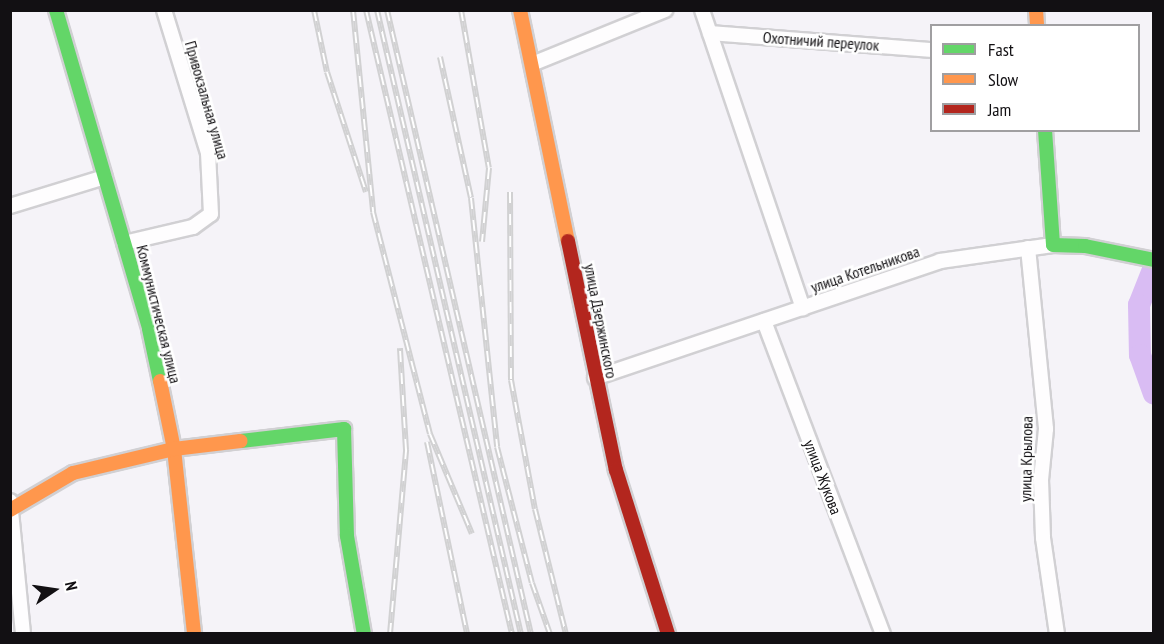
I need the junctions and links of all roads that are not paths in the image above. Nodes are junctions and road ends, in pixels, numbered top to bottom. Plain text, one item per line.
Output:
1 (56, 10) edge
2 (164, 10) edge
3 (520, 10) edge
4 (665, 10) edge
5 (702, 10) edge
6 (710, 33) junction
7 (930, 50) edge
8 (532, 64) junction
9 (1045, 132) edge
10 (105, 177) junction
11 (10, 206) edge
12 (124, 243) junction
13 (1053, 245) junction
14 (1028, 248) junction
15 (1154, 260) edge
16 (803, 308) junction
17 (764, 321) junction
18 (595, 378) junction
19 (174, 449) junction
20 (11, 507) edge
21 (23, 633) edge
22 (194, 633) edge
23 (364, 633) edge
24 (668, 633) edge
25 (883, 633) edge
26 (1057, 633) edge

1 - 10 street, Коммунистическая улица
2 - 12 street, Привокзальная улица
3 - 8 street, улица Дзержинского
4 - 8 street
5 - 6 street
6 - 7 street, Охотничий переулок
6 - 16 street
8 - 18 street, улица Дзержинского
9 - 13 street
10 - 11 street
10 - 12 street, Коммунистическая улица
12 - 19 street, Коммунистическая улица
13 - 14 street, улица Котельникова
13 - 15 street, улица Котельникова
14 - 16 street, улица Котельникова
14 - 26 street, улица Крылова
16 - 17 street, улица Котельникова
17 - 18 street, улица Котельникова
17 - 25 street, улица Жукова
18 - 24 street, улица Дзержинского
19 - 20 street
19 - 22 street, Коммунистическая улица
19 - 23 street
20 - 21 street

